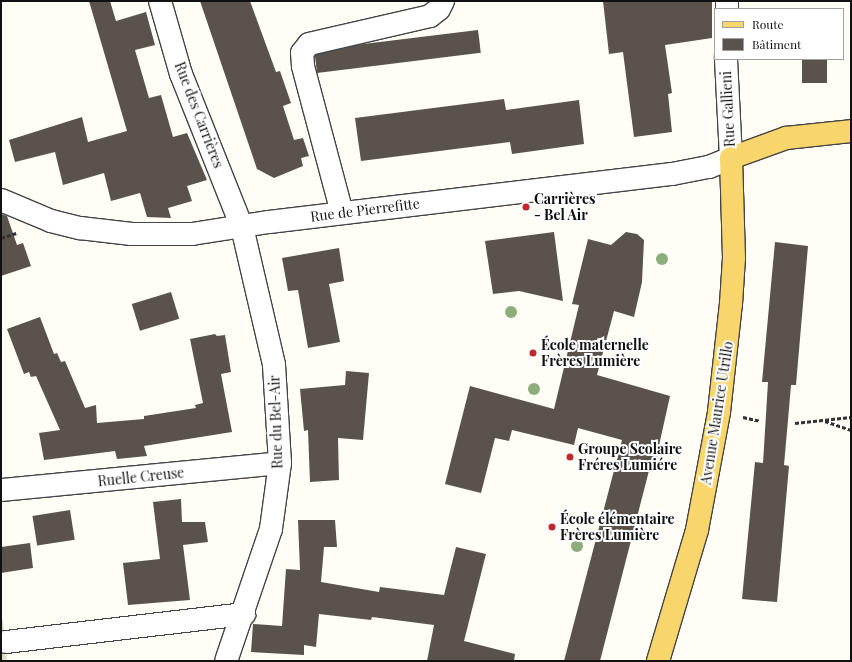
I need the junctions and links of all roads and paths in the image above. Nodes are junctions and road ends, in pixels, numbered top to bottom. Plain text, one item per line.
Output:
1 (160, 1) edge
2 (443, 1) edge
3 (726, 60) edge
4 (851, 131) edge
5 (731, 158) junction
6 (1, 200) edge
7 (342, 213) junction
8 (242, 226) junction
9 (851, 417) edge
10 (823, 420) junction
11 (795, 423) dead end
12 (851, 430) edge
13 (280, 463) junction
14 (1, 490) edge
15 (244, 614) junction
16 (6, 642) dead end
17 (226, 661) edge
18 (658, 661) edge

1 - 8 street, Rue des Carrières
2 - 7 street
3 - 5 street, Rue Gallieni
4 - 5 main road
5 - 7 street, Rue de Pierrefitte
5 - 18 main road, Avenue Maurice Utrillo
6 - 8 street, Rue de Pierrefitte
7 - 8 street, Rue de Pierrefitte
8 - 13 street, Rue du Bel-Air
9 - 10 path
10 - 11 path
10 - 12 path
13 - 14 street, Ruelle Creuse
13 - 15 street, Rue du Bel-Air
15 - 16 street
15 - 17 street, Rue du Bel-Air

